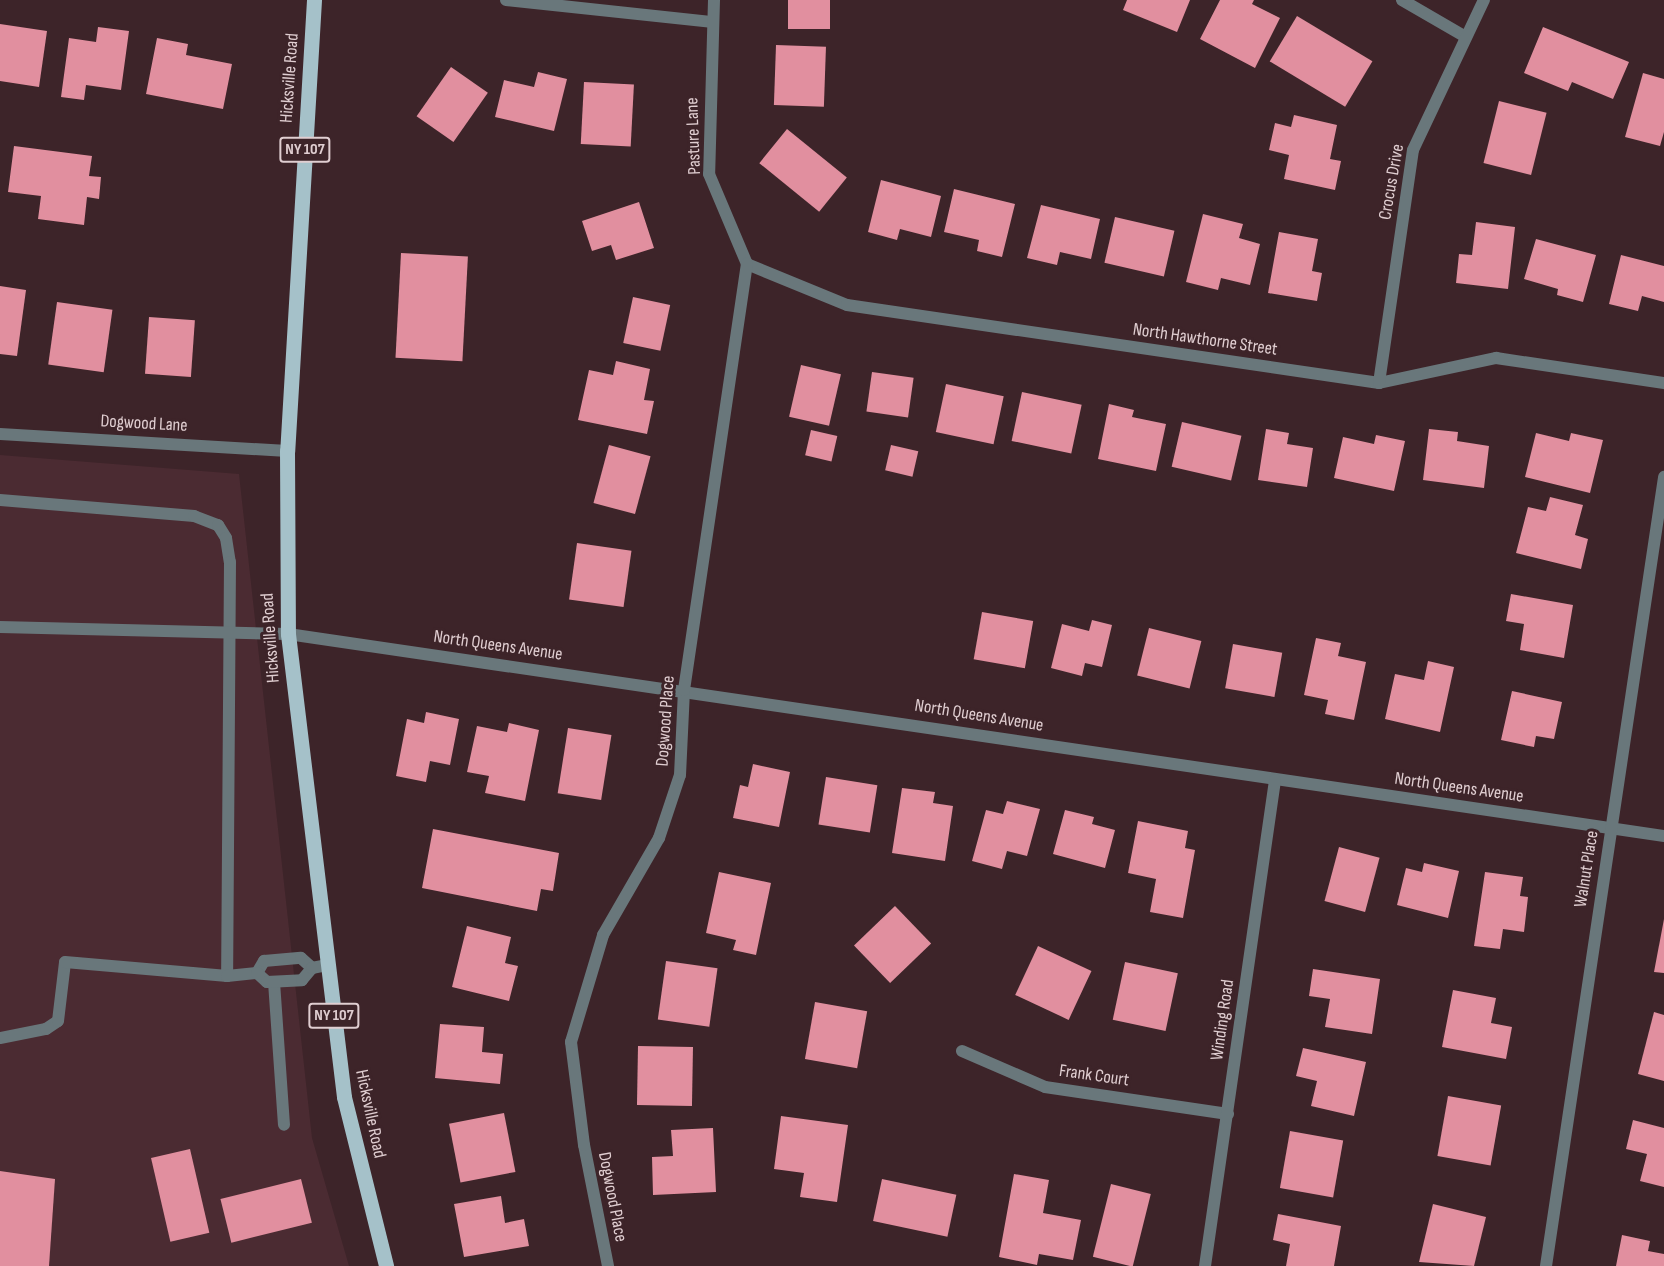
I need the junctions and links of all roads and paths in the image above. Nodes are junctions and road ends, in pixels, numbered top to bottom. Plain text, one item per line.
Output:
1 (314, 0) edge
2 (506, 0) edge
3 (714, 0) edge
4 (1402, 0) edge
5 (1484, 0) edge
6 (711, 22) junction
7 (1464, 36) junction
8 (747, 264) junction
9 (1379, 383) junction
10 (1664, 383) edge
11 (0, 434) edge
12 (287, 451) junction
13 (1664, 477) edge
14 (0, 500) edge
15 (0, 627) edge
16 (288, 634) junction
17 (229, 635) junction
18 (684, 690) junction
19 (1275, 780) junction
20 (1611, 829) junction
21 (1664, 836) edge
22 (328, 965) junction
23 (312, 968) junction
24 (257, 973) junction
25 (228, 976) junction
26 (274, 982) junction
27 (0, 1038) edge
28 (962, 1051) dead end
29 (1228, 1114) junction
30 (284, 1125) dead end
31 (386, 1266) edge
32 (608, 1266) edge
33 (1205, 1266) edge
34 (1546, 1266) edge

1 - 12 main road, Hicksville Road / NY 107
2 - 6 street
3 - 6 street, Pasture Lane
4 - 7 street
5 - 7 street, Crocus Drive
6 - 8 street, Pasture Lane
7 - 9 street, Crocus Drive
8 - 9 street, North Hawthorne Street
8 - 18 street, Dogwood Place
9 - 10 street, North Hawthorne Street
11 - 12 street, Dogwood Lane
12 - 16 main road, Hicksville Road / NY 107
13 - 20 street, Walnut Place
14 - 17 street
15 - 17 street, North Queens Avenue
16 - 17 street, North Queens Avenue
16 - 18 street, North Queens Avenue
16 - 22 main road, Hicksville Road / NY 107
17 - 25 street
18 - 19 street, North Queens Avenue
18 - 32 street, Dogwood Place
19 - 20 street, North Queens Avenue
19 - 29 street, Winding Road
20 - 21 street, North Queens Avenue
20 - 34 street, Walnut Place
22 - 23 street
22 - 31 main road, Hicksville Road / NY 107
23 - 24 street
23 - 26 street
24 - 25 street
24 - 26 street
25 - 27 street
26 - 30 street
28 - 29 street, Frank Court
29 - 33 street, Winding Road

